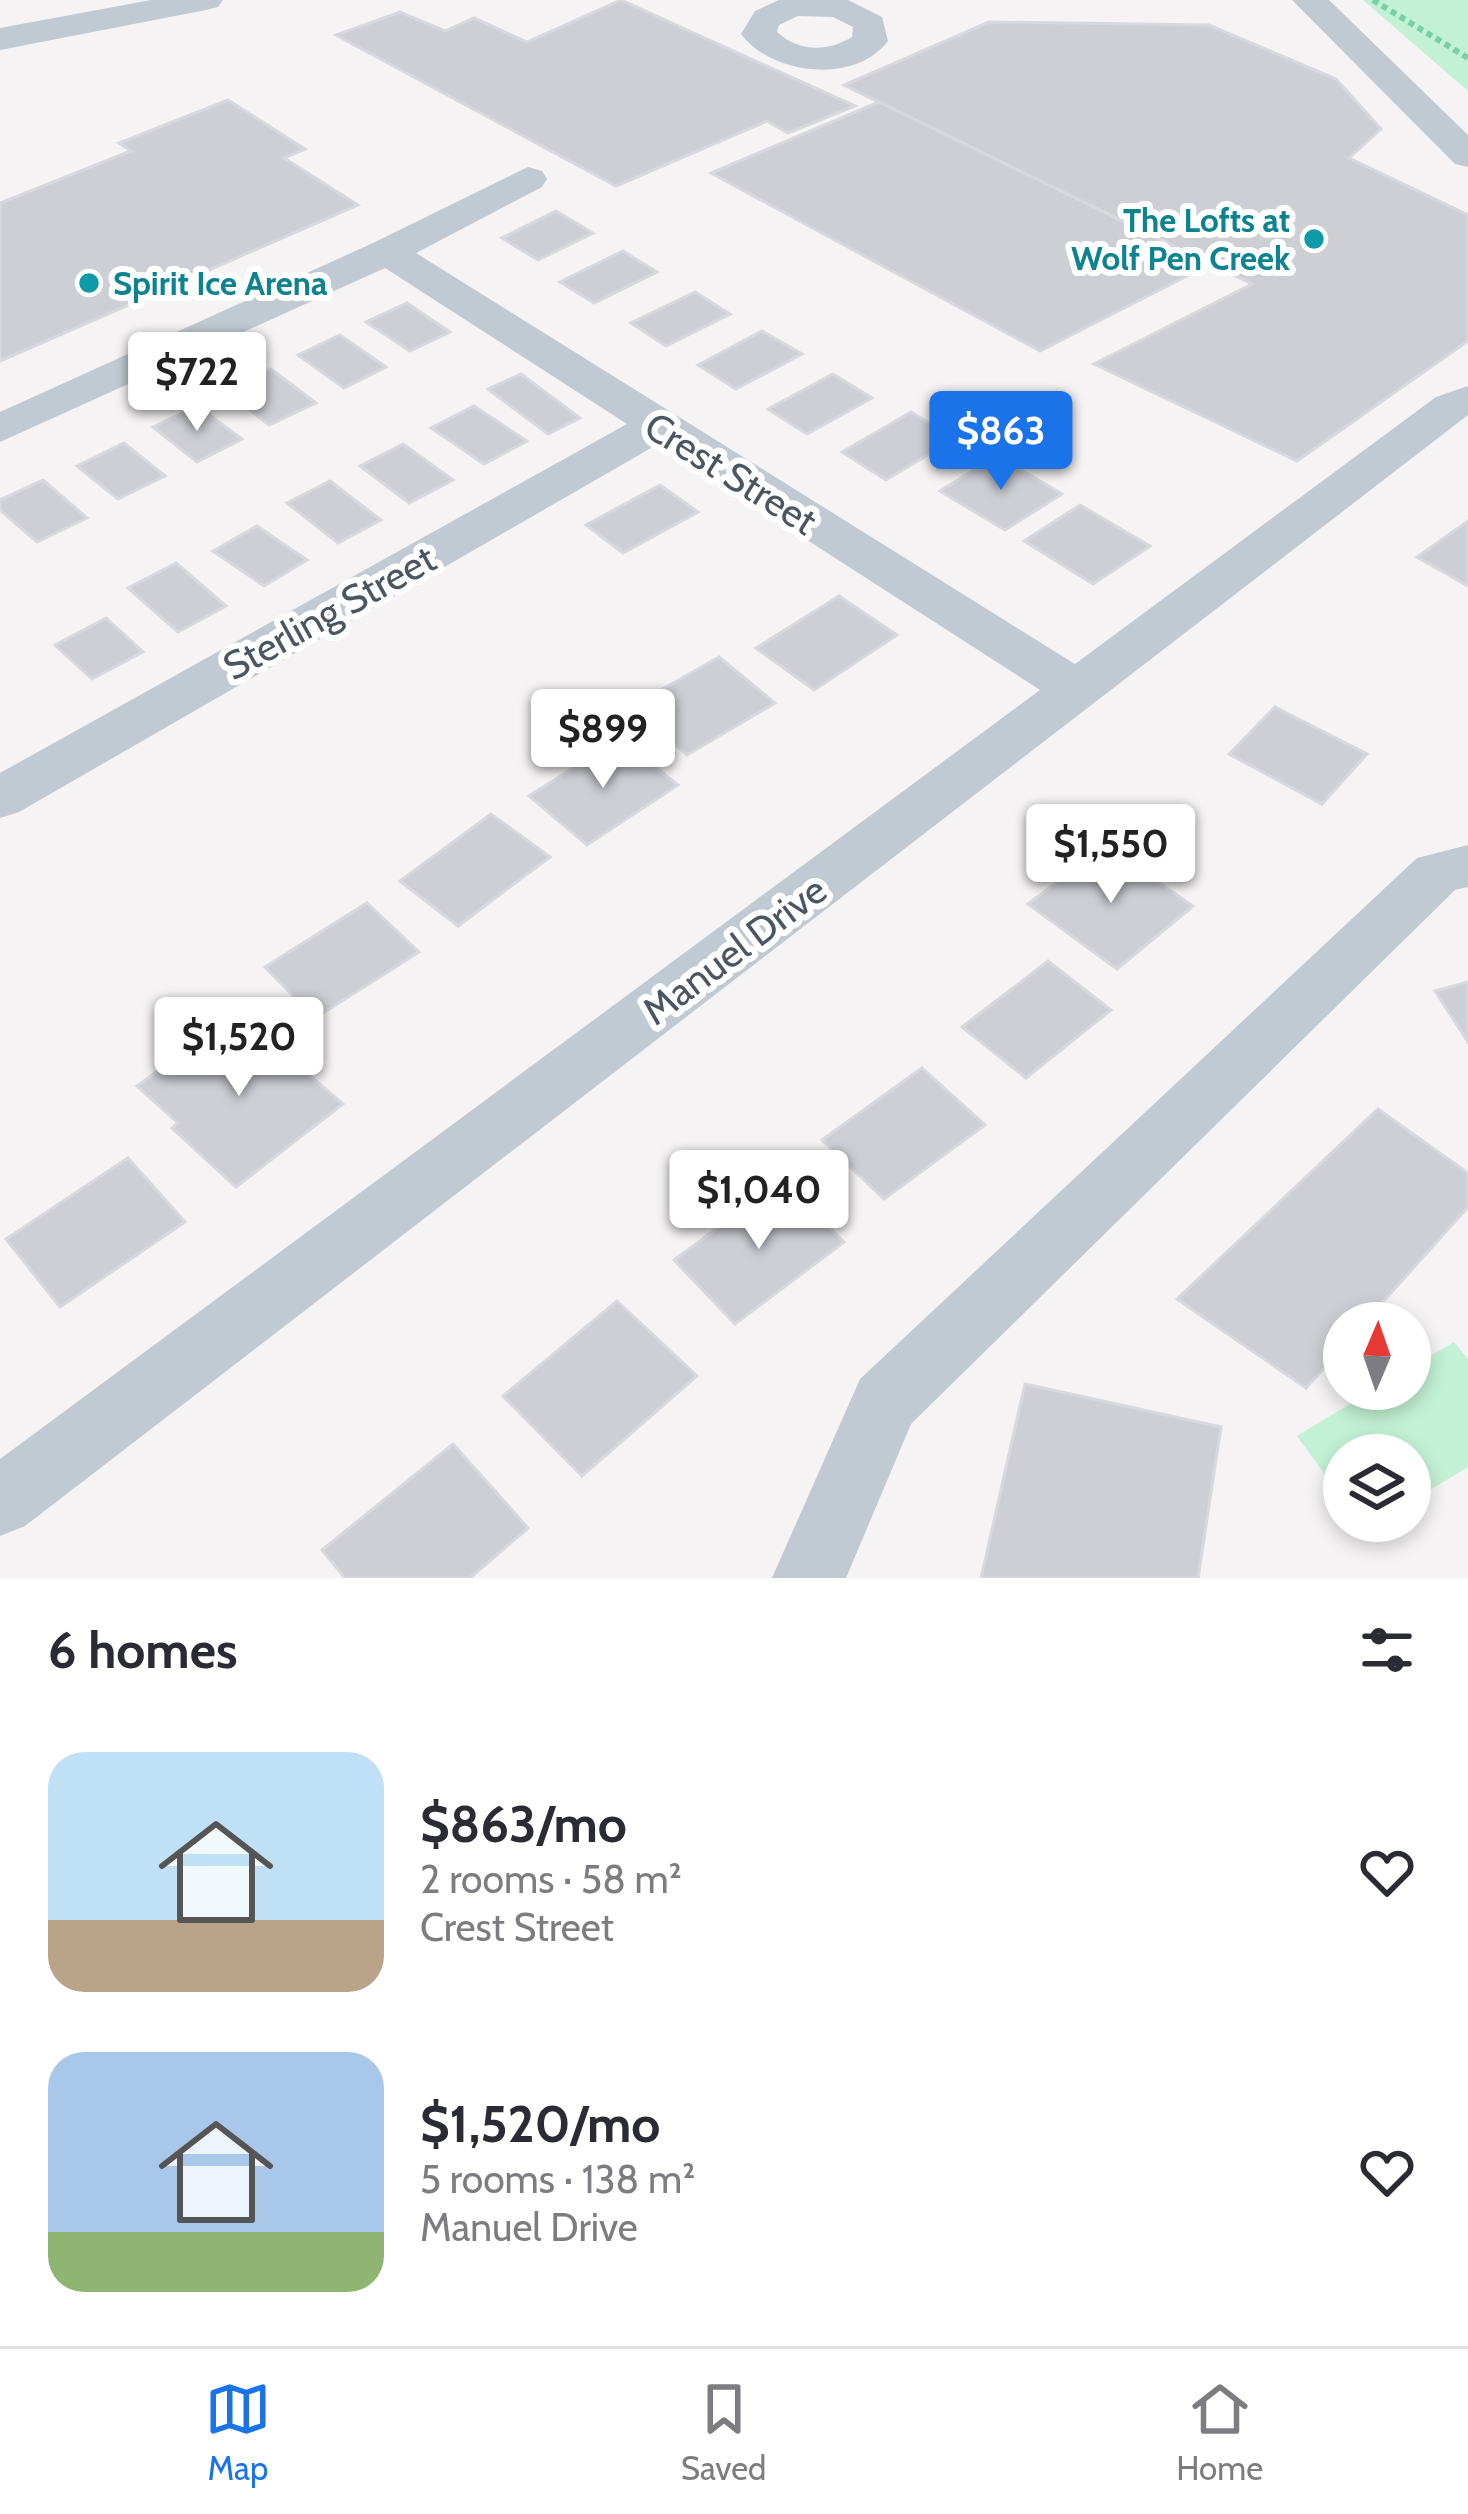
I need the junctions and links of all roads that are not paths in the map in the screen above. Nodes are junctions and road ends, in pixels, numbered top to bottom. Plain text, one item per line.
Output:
1 (206, 0) edge
2 (1309, 0) edge
3 (822, 2) edge
4 (772, 6) edge
5 (0, 39) edge
6 (1468, 156) edge
7 (528, 179) dead end
8 (387, 252) junction
9 (1468, 399) edge
10 (657, 426) junction
11 (0, 429) edge
12 (1078, 690) junction
13 (0, 798) edge
14 (1468, 866) edge
15 (0, 1502) edge
16 (809, 1578) edge

1 - 5 street
2 - 6 street
3 - 4 street
3 - 4 street
7 - 8 street
8 - 10 street, Crest Street
8 - 11 street
9 - 12 street, Manuel Drive
10 - 12 street, Crest Street
10 - 13 street, Sterling Street
12 - 15 street, Manuel Drive
14 - 16 street

